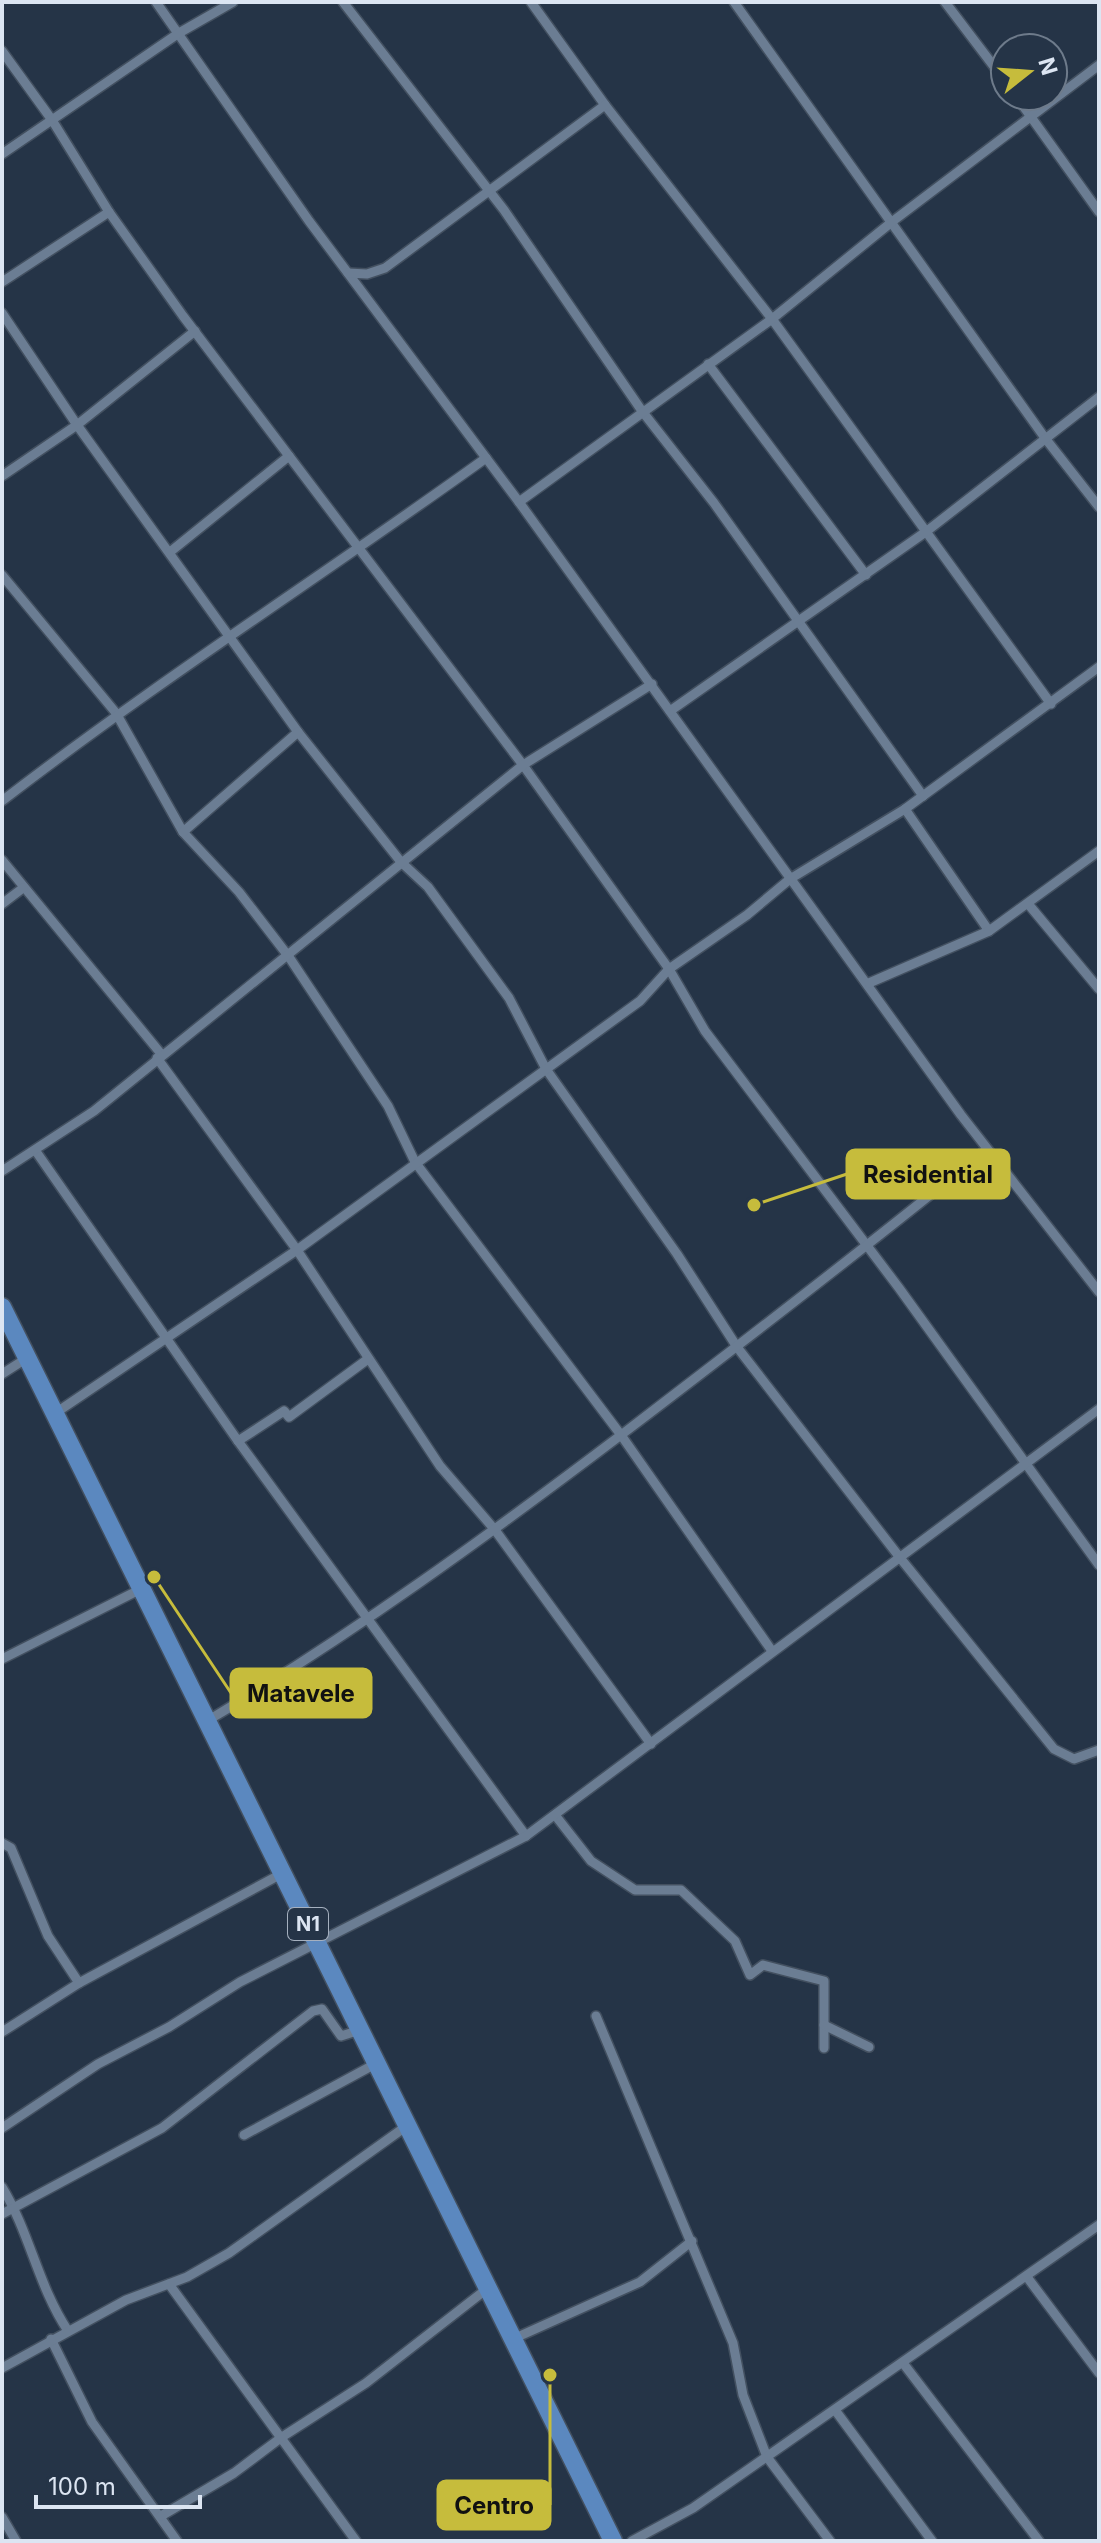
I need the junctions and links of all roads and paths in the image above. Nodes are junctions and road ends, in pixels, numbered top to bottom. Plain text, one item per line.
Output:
1 (156, 2) edge
2 (233, 2) edge
3 (343, 2) edge
4 (531, 2) edge
5 (734, 2) edge
6 (945, 2) edge
7 (179, 33) junction
8 (2, 51) edge
9 (989, 60) edge
10 (1099, 65) edge
11 (605, 105) junction
12 (1029, 112) edge
13 (1032, 116) junction
14 (52, 120) junction
15 (2, 154) edge
16 (488, 191) junction
17 (109, 212) junction
18 (1099, 212) edge
19 (893, 221) junction
20 (348, 273) junction
21 (2, 282) edge
22 (2, 313) edge
23 (772, 319) junction
24 (195, 331) junction
25 (708, 364) junction
26 (1099, 397) edge
27 (642, 411) junction
28 (77, 425) junction
29 (1045, 438) junction
30 (289, 456) junction
31 (486, 458) junction
32 (2, 476) edge
33 (519, 502) junction
34 (1099, 507) edge
35 (927, 531) junction
36 (361, 548) junction
37 (170, 552) junction
38 (2, 575) edge
39 (866, 575) junction
40 (800, 623) junction
41 (231, 634) junction
42 (1099, 667) edge
43 (652, 684) junction
44 (1051, 704) junction
45 (670, 711) junction
46 (116, 713) junction
47 (298, 732) junction
48 (523, 765) junction
49 (923, 796) junction
50 (2, 801) edge
51 (905, 809) junction
52 (183, 832) junction
53 (1099, 851) edge
54 (2, 860) edge
55 (401, 862) junction
56 (790, 879) junction
57 (23, 888) junction
58 (2, 904) edge
59 (1029, 905) junction
60 (989, 931) junction
61 (289, 957) junction
62 (669, 969) junction
63 (869, 983) junction
64 (1099, 989) edge
65 (159, 1056) junction
66 (546, 1069) junction
67 (987, 1149) junction
68 (35, 1150) junction
69 (415, 1162) junction
70 (2, 1171) edge
71 (867, 1246) junction
72 (297, 1250) junction
73 (1099, 1292) edge
74 (2, 1307) edge
75 (165, 1336) junction
76 (737, 1347) junction
77 (27, 1358) junction
78 (368, 1359) junction
79 (2, 1374) edge
80 (1099, 1409) edge
81 (54, 1414) junction
82 (621, 1435) junction
83 (238, 1441) junction
84 (1027, 1465) junction
85 (495, 1530) junction
86 (901, 1559) junction
87 (1099, 1565) edge
88 (141, 1589) junction
89 (369, 1620) junction
90 (772, 1651) junction
91 (3, 1656) edge
92 (207, 1721) junction
93 (651, 1744) junction
94 (1099, 1750) edge
95 (555, 1815) junction
96 (526, 1836) junction
97 (2, 1843) edge
98 (283, 1873) junction
99 (317, 1942) junction
100 (79, 1983) junction
101 (596, 2016) dead end
102 (824, 2025) junction
103 (360, 2030) junction
104 (2, 2032) edge
105 (869, 2047) dead end
106 (824, 2048) dead end
107 (377, 2063) junction
108 (408, 2125) junction
109 (2, 2128) edge
110 (244, 2135) dead end
111 (2, 2187) edge
112 (14, 2206) junction
113 (2, 2214) edge
114 (1099, 2225) edge
115 (692, 2241) junction
116 (1027, 2277) junction
117 (169, 2284) junction
118 (488, 2288) junction
119 (68, 2331) junction
120 (51, 2339) junction
121 (513, 2339) junction
122 (903, 2363) junction
123 (2, 2368) edge
124 (1099, 2373) edge
125 (835, 2410) junction
126 (282, 2437) junction
127 (767, 2457) junction
128 (161, 2516) junction
129 (2, 2517) edge
130 (16, 2541) edge
131 (177, 2541) edge
132 (356, 2541) edge
133 (613, 2541) edge
134 (632, 2541) edge
135 (830, 2541) edge
136 (932, 2541) edge
137 (1039, 2541) edge

1 - 7 street
2 - 7 street
3 - 16 street
4 - 11 street
5 - 19 street
6 - 9 street
7 - 14 street
7 - 20 street
8 - 14 street
10 - 13 street
11 - 16 street
11 - 23 street
12 - 13 street
13 - 18 street
13 - 19 street
14 - 15 street
14 - 17 street
16 - 20 street
16 - 27 street
17 - 21 street
17 - 24 street
19 - 23 street
19 - 29 street
20 - 31 street
22 - 28 street
23 - 25 street
23 - 35 street
24 - 28 street
24 - 30 street
25 - 27 street
25 - 39 street
26 - 29 street
27 - 33 street
27 - 40 street
28 - 32 street
28 - 37 street
29 - 34 street
29 - 35 street
30 - 36 street
30 - 37 street
31 - 33 street
31 - 36 street
33 - 43 street
35 - 39 street
35 - 44 street
36 - 41 street
36 - 48 street
37 - 41 street
38 - 46 street
39 - 40 street
40 - 45 street
40 - 49 street
41 - 46 street
41 - 47 street
42 - 44 street
43 - 45 street
43 - 48 street
44 - 49 street
45 - 56 street
46 - 50 street
46 - 52 street
47 - 52 street
47 - 55 street
48 - 55 street
48 - 62 street
49 - 51 street
51 - 56 street
51 - 60 street
52 - 61 street
53 - 59 street
54 - 57 street
55 - 61 street
55 - 66 street
56 - 62 street
56 - 63 street
57 - 58 street
57 - 65 street
59 - 60 street
59 - 64 street
60 - 63 street
61 - 65 street
61 - 69 street
62 - 66 street
62 - 71 street
63 - 67 street
65 - 68 street
65 - 72 street
66 - 69 street
66 - 76 street
67 - 71 street
67 - 73 street
68 - 70 street
68 - 75 street
69 - 72 street
69 - 82 street
71 - 76 street
71 - 84 street
72 - 75 street
72 - 78 street
74 - 77 highway, N1
75 - 81 street
75 - 83 street
76 - 82 street
76 - 86 street
77 - 79 street
77 - 81 highway, N1
78 - 83 street
78 - 85 street
80 - 84 street
81 - 88 highway, N1
82 - 85 street
82 - 90 street
83 - 89 street
84 - 86 street
84 - 87 street
85 - 89 street
85 - 93 street
86 - 90 street
86 - 94 street
88 - 91 street
88 - 92 highway, N1
89 - 92 street
89 - 96 street
90 - 93 street
92 - 98 highway, N1
93 - 95 street
95 - 96 street
95 - 102 street
96 - 99 street
97 - 100 street
98 - 99 highway, N1
98 - 100 street
99 - 103 highway, N1
99 - 109 street
100 - 104 street
101 - 115 street
102 - 105 street
102 - 106 street
103 - 107 highway, N1
103 - 112 street
107 - 108 highway, N1
107 - 110 street
108 - 117 street
108 - 118 highway, N1
111 - 112 street
112 - 113 street
112 - 119 street
114 - 116 street
115 - 121 street
115 - 127 street
116 - 122 street
116 - 124 street
117 - 119 street
117 - 126 street
118 - 121 highway, N1
118 - 126 street
119 - 120 street
120 - 123 street
120 - 128 street
121 - 133 highway, N1
122 - 125 street
122 - 137 street
125 - 127 street
125 - 136 street
126 - 128 street
126 - 132 street
127 - 134 street
127 - 135 street
128 - 131 street
129 - 130 street

